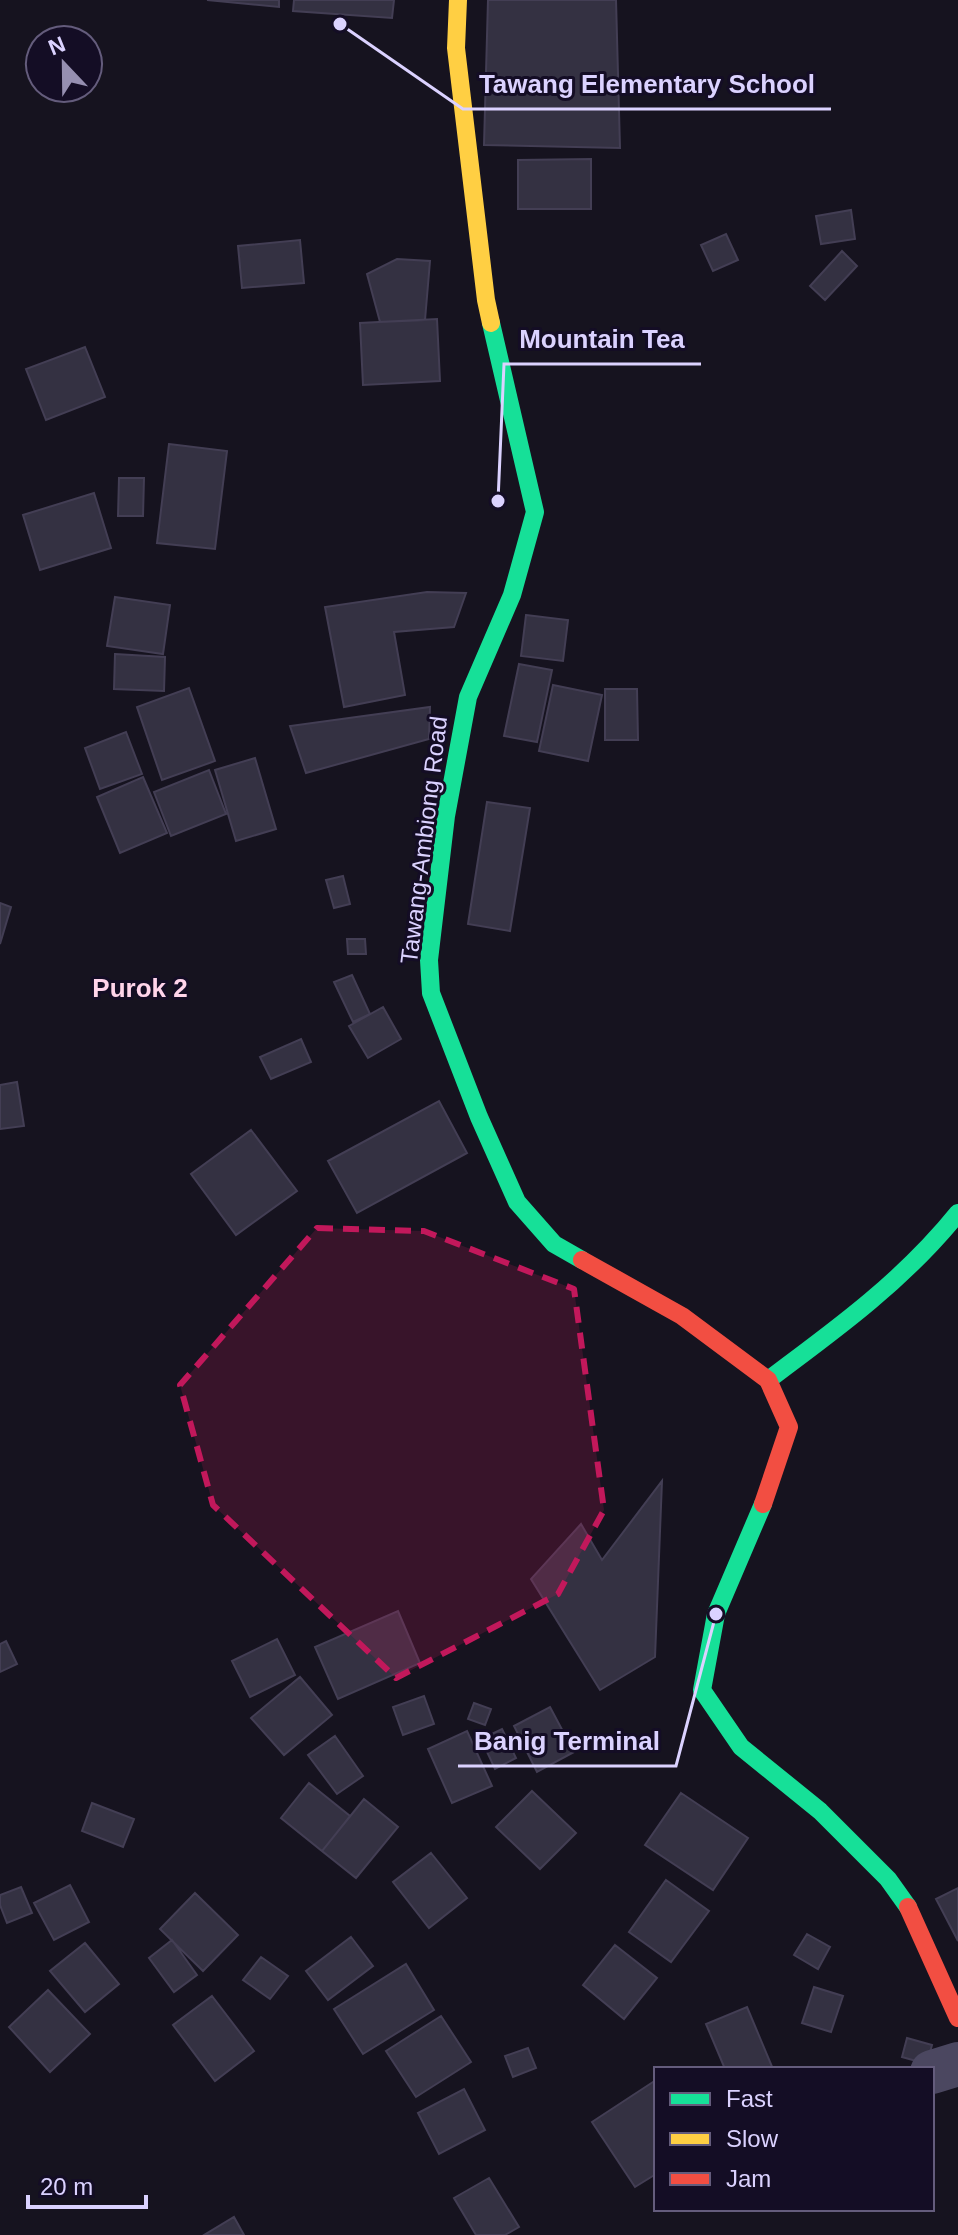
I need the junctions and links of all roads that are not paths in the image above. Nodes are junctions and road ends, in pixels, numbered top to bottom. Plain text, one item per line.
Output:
1 (458, 0) edge
2 (958, 1213) edge
3 (768, 1380) junction
4 (958, 2018) edge
5 (958, 2064) edge
6 (934, 2071) edge

1 - 3 main road, Tawang-Ambiong Road
2 - 3 main road
3 - 4 main road, Tawang-Ambiong Road
5 - 6 street

